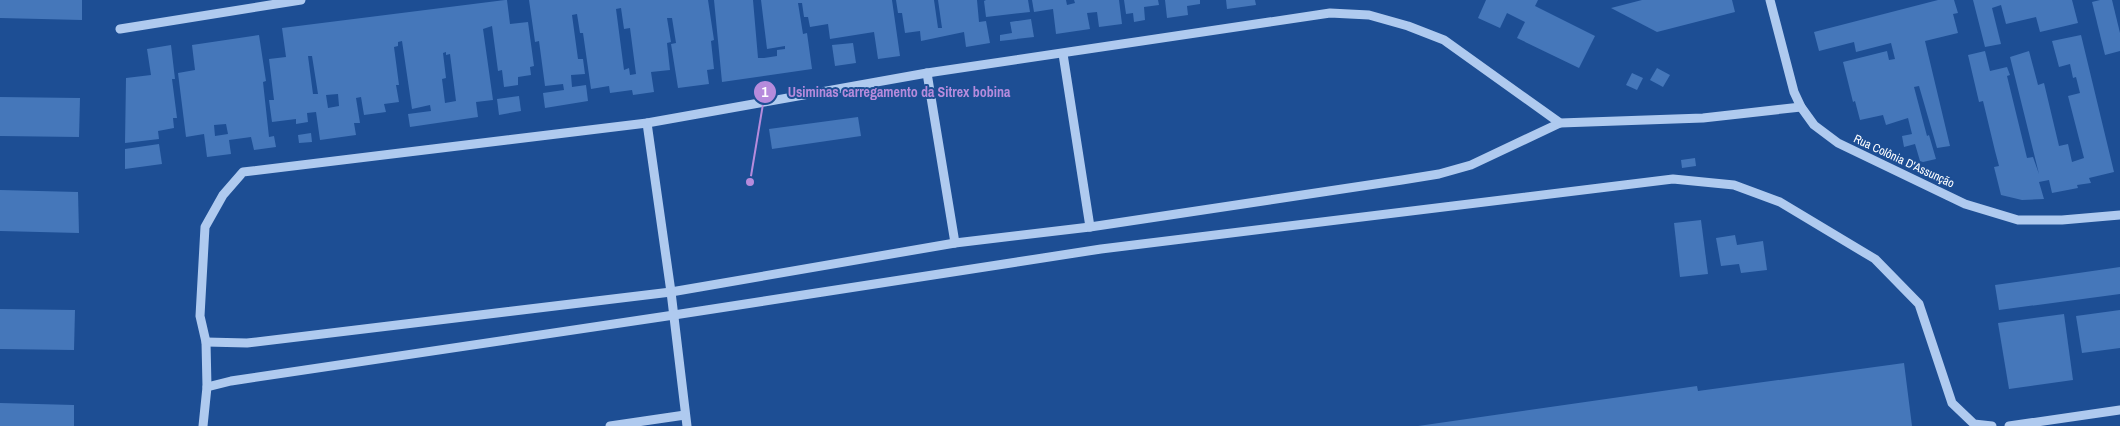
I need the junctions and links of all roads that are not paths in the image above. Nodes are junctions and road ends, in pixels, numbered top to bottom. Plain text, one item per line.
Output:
1 (300, 0) edge
2 (1770, 0) edge
3 (120, 29) dead end
4 (1063, 54) junction
5 (927, 73) junction
6 (1801, 108) junction
7 (647, 123) junction
8 (1560, 123) junction
9 (2120, 215) edge
10 (1090, 227) junction
11 (955, 243) junction
12 (672, 292) junction
13 (674, 315) junction
14 (206, 342) junction
15 (207, 386) junction
16 (2120, 410) edge
17 (685, 415) junction
18 (203, 426) edge
19 (610, 426) edge
20 (687, 426) edge
21 (1992, 426) edge
22 (2009, 426) edge

1 - 3 street
2 - 6 street, Rua Colônia D'Assunção
4 - 5 street
4 - 8 street
4 - 10 street
5 - 7 street
5 - 11 street
6 - 8 street
6 - 9 street, Rua Colônia D'Assunção
7 - 12 street
7 - 14 street
8 - 10 street
10 - 11 street
11 - 12 street
12 - 13 street
12 - 14 street
13 - 15 street
13 - 17 street
13 - 21 street
14 - 15 street
15 - 18 street
16 - 22 street
17 - 19 street
17 - 20 street

